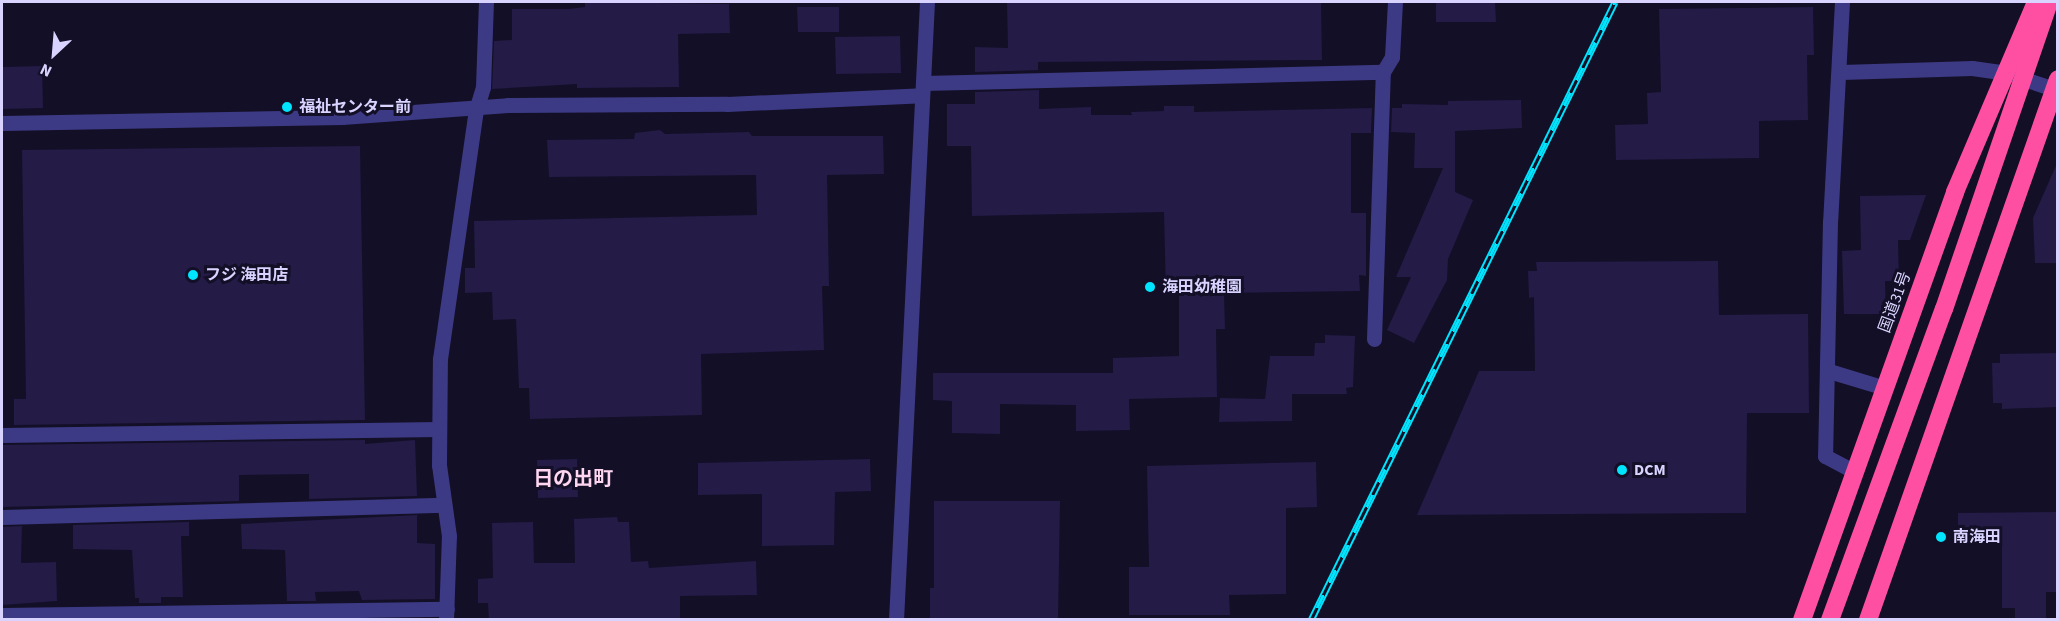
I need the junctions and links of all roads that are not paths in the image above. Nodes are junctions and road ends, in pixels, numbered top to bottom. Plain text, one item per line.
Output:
1 (486, 2) edge
2 (927, 2) edge
3 (1395, 2) edge
4 (1842, 2) edge
5 (2036, 2) edge
6 (2049, 2) edge
7 (1383, 72) junction
8 (1841, 72) junction
9 (2014, 75) junction
10 (2056, 84) edge
11 (923, 89) junction
12 (476, 110) junction
13 (2, 123) edge
14 (1374, 339) dead end
15 (1829, 371) junction
16 (1885, 388) junction
17 (439, 429) junction
18 (2, 435) edge
19 (1855, 472) junction
20 (444, 506) junction
21 (2, 517) edge
22 (446, 614) edge
23 (2, 615) edge
24 (896, 620) edge
25 (1802, 620) edge
26 (1830, 620) edge
27 (1868, 620) edge

1 - 12 street
2 - 11 street
3 - 7 street
4 - 8 street
5 - 9 highway, 国道31号
6 - 9 highway
7 - 11 street
7 - 14 street
8 - 9 street
8 - 15 street
9 - 10 street
9 - 16 highway, 国道31号
9 - 26 highway
10 - 27 highway
11 - 12 street
11 - 24 street
12 - 13 street
12 - 17 street
15 - 16 street
15 - 19 street
16 - 19 highway, 国道31号
17 - 18 street
17 - 20 street
19 - 25 highway, 国道31号
20 - 21 street
20 - 22 street
22 - 23 street

